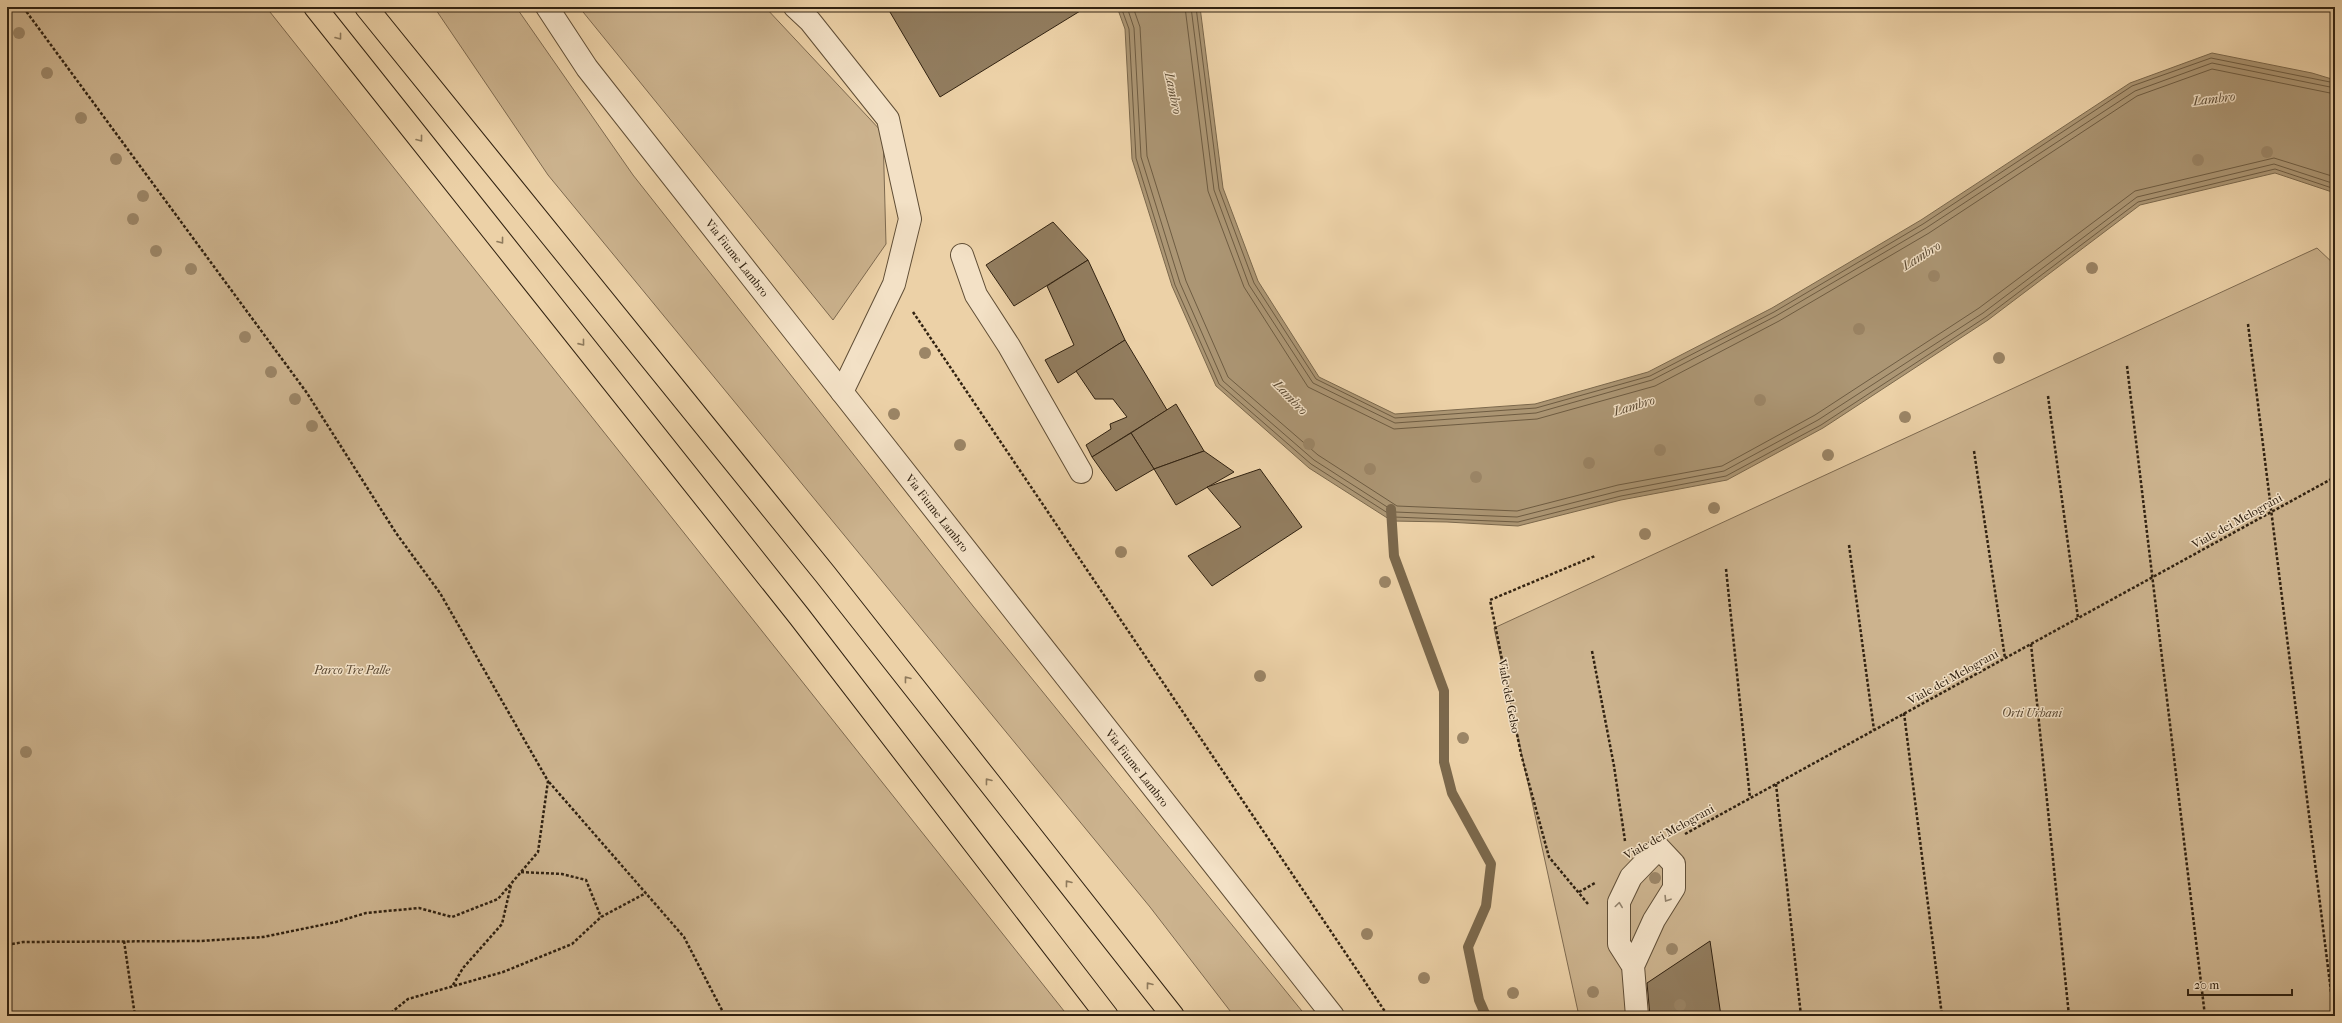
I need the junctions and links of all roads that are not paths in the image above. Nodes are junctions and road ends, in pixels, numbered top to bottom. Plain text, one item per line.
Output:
1 (315, 7) edge
2 (366, 7) edge
3 (546, 7) edge
4 (795, 7) edge
5 (962, 256) dead end
6 (842, 392) junction
7 (1081, 472) dead end
8 (1633, 966) junction
9 (1107, 1016) edge
10 (1173, 1016) edge
11 (1333, 1016) edge
12 (1637, 1016) edge

1 -> 9 main road
10 -> 2 main road
3 - 6 street, Via Fiume Lambro
4 - 6 street
5 - 7 street
6 - 11 street, Via Fiume Lambro
8 -> 8 street
8 - 12 street

